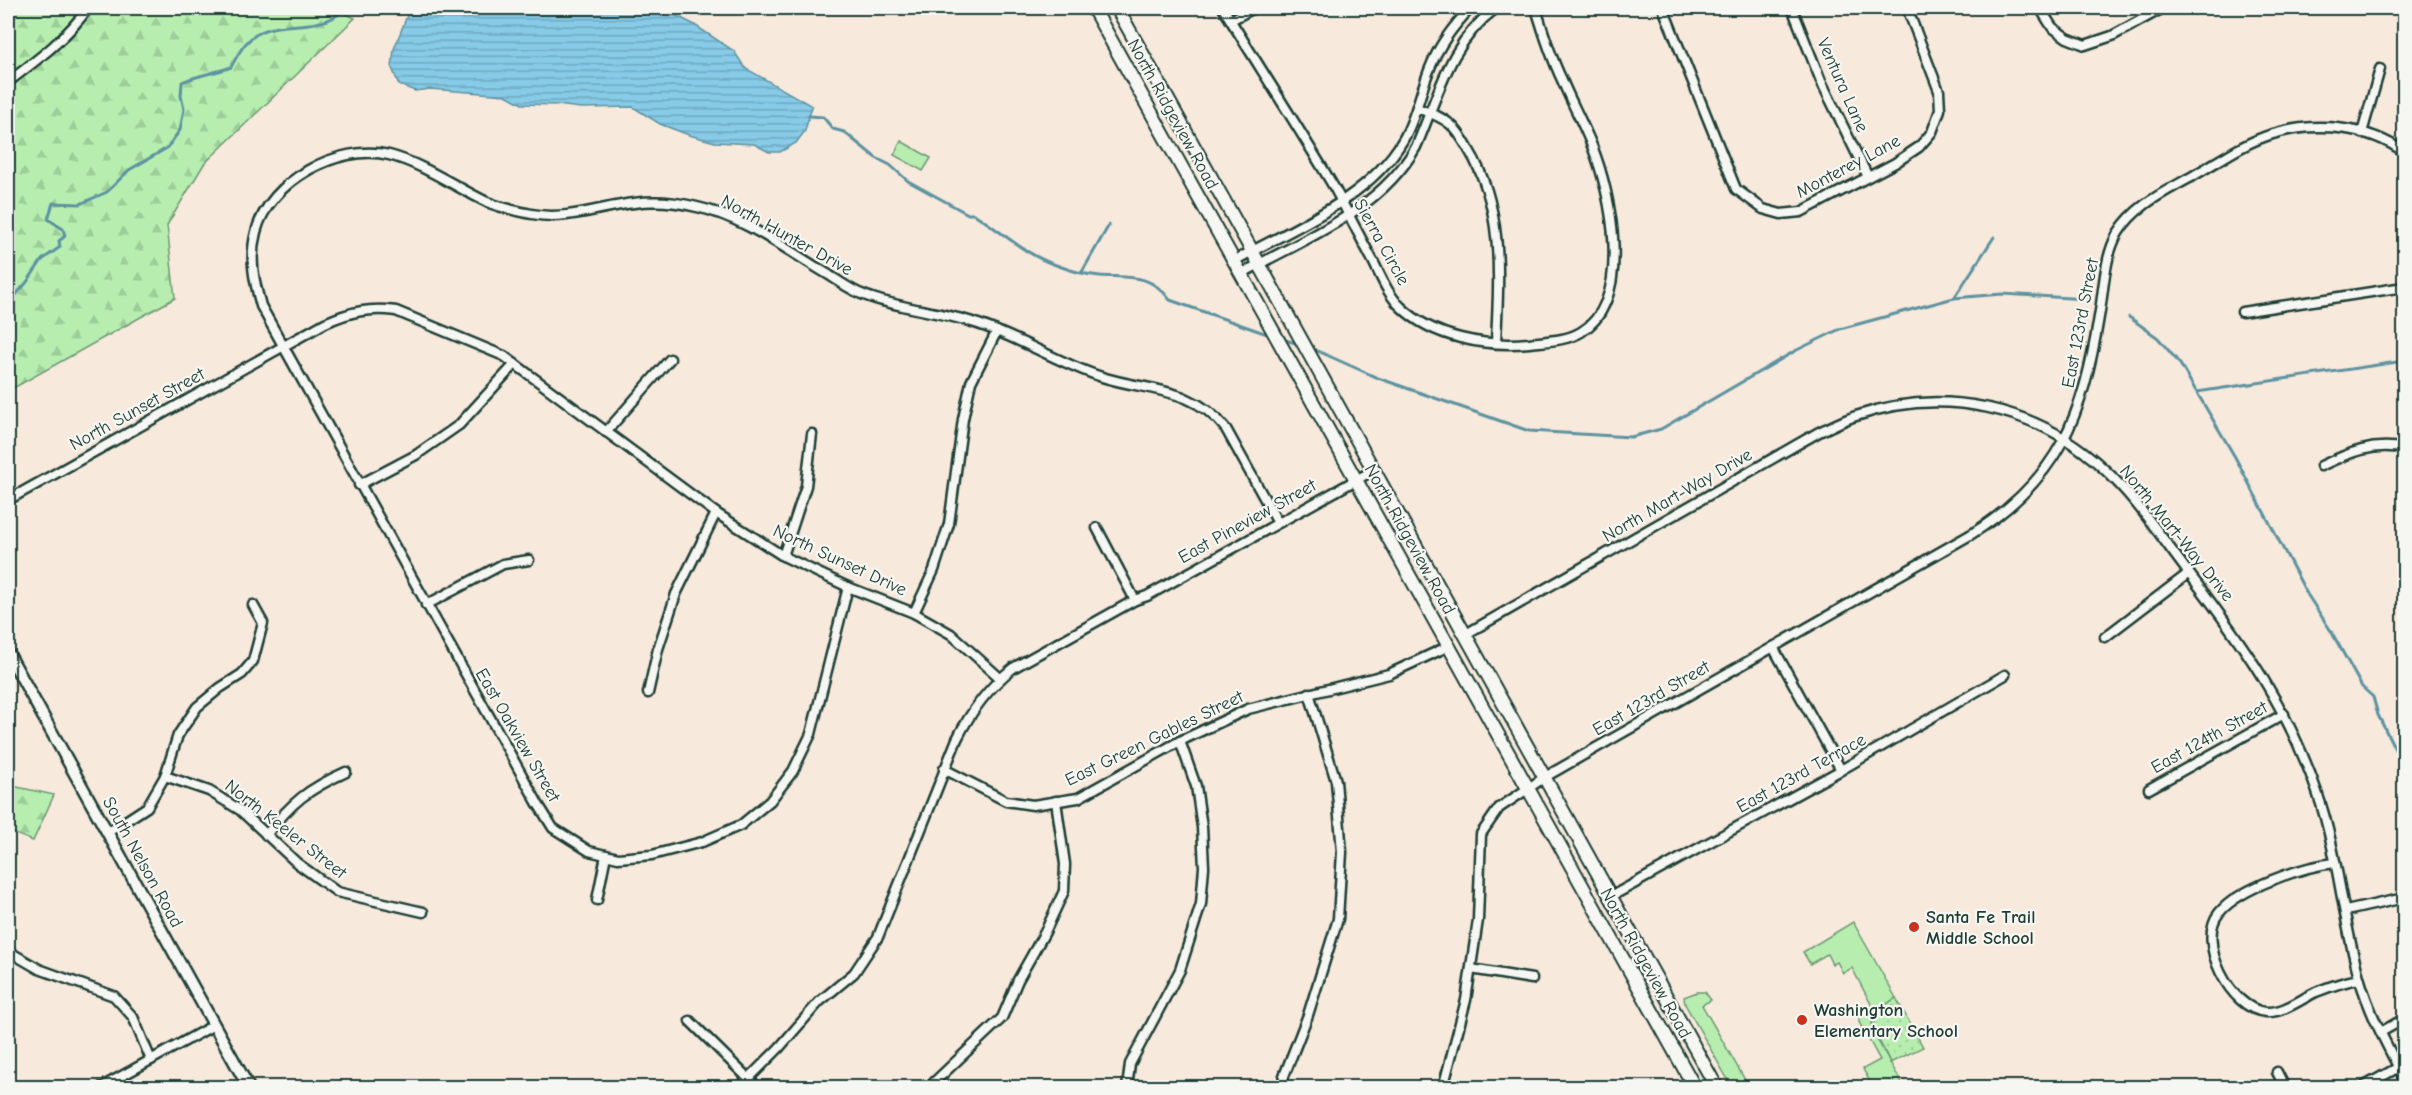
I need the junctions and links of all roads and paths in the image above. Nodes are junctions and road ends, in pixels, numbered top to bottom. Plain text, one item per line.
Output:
1 (88, 8) edge
2 (1093, 8) edge
3 (1116, 8) edge
4 (1223, 8) edge
5 (1254, 8) edge
6 (1471, 8) edge
7 (1496, 8) edge
8 (1536, 8) edge
9 (1663, 8) edge
10 (1792, 8) edge
11 (1907, 8) edge
12 (2040, 8) edge
13 (2163, 8) edge
14 (1231, 20) junction
15 (2380, 69) dead end
16 (8, 82) edge
17 (1417, 108) junction
18 (1431, 113) junction
19 (2362, 133) junction
20 (2404, 152) edge
21 (1867, 176) junction
22 (1341, 201) junction
23 (1348, 215) junction
24 (1252, 251) junction
25 (1234, 261) junction
26 (1259, 264) junction
27 (1241, 274) junction
28 (2404, 287) edge
29 (2242, 312) dead end
30 (996, 331) junction
31 (1496, 342) junction
32 (283, 346) junction
33 (670, 359) dead end
34 (515, 364) junction
35 (606, 432) junction
36 (812, 434) dead end
37 (2064, 439) junction
38 (2404, 449) edge
39 (2320, 466) dead end
40 (1374, 470) junction
41 (1356, 480) junction
42 (359, 485) junction
43 (8, 500) edge
44 (716, 513) junction
45 (1278, 523) junction
46 (1097, 528) dead end
47 (783, 556) junction
48 (529, 560) dead end
49 (2189, 573) junction
50 (848, 586) junction
51 (1135, 600) junction
52 (253, 605) dead end
53 (426, 605) junction
54 (914, 613) junction
55 (1466, 634) junction
56 (2105, 637) dead end
57 (1449, 646) junction
58 (1773, 647) junction
59 (8, 653) edge
60 (2005, 675) dead end
61 (1000, 678) junction
62 (648, 693) dead end
63 (1309, 693) junction
64 (2284, 714) junction
65 (1180, 741) junction
66 (944, 769) junction
67 (1841, 770) junction
68 (346, 772) dead end
69 (165, 776) junction
70 (1545, 777) junction
71 (1528, 788) junction
72 (2149, 789) dead end
73 (1056, 801) junction
74 (107, 832) junction
75 (266, 835) junction
76 (606, 855) junction
77 (2335, 862) junction
78 (1610, 897) junction
79 (2404, 898) edge
80 (597, 900) dead end
81 (2346, 911) junction
82 (423, 912) dead end
83 (8, 951) edge
84 (1471, 969) junction
85 (1532, 979) dead end
86 (2360, 980) junction
87 (2404, 1019) edge
88 (690, 1021) dead end
89 (214, 1025) junction
90 (2381, 1032) junction
91 (151, 1059) junction
92 (2399, 1067) junction
93 (2277, 1072) dead end
94 (2404, 1077) edge
95 (748, 1078) junction
96 (100, 1088) edge
97 (249, 1088) edge
98 (739, 1088) edge
99 (758, 1088) edge
100 (928, 1088) edge
101 (1127, 1088) edge
102 (1282, 1088) edge
103 (1443, 1088) edge
104 (1695, 1088) edge
105 (1717, 1088) edge
106 (2285, 1088) edge
107 (2361, 1088) edge

1 - 16 street
2 - 25 main road, North Ridgeview Road
3 - 24 main road, North Ridgeview Road
4 - 14 street, Sierra Circle
5 - 14 street
6 - 17 street
7 - 18 street
8 - 31 street, Sierra Circle
9 - 21 street, Monterey Lane
10 - 21 street, Ventura Lane
11 - 21 street, Monterey Lane
12 - 13 street
14 - 22 street, Sierra Circle
15 - 19 street
17 - 18 street
17 - 22 street
18 - 23 street
18 - 31 street
19 - 20 street, East 123rd Street
19 - 37 street, East 123rd Street
22 - 23 street, Sierra Circle
22 - 24 street
23 - 26 street
23 - 31 street, Sierra Circle
24 - 25 street
24 - 26 main road, North Ridgeview Road
25 - 27 main road, North Ridgeview Road
26 - 27 street
26 - 40 main road, North Ridgeview Road
27 - 41 main road, North Ridgeview Road
28 - 29 street
30 - 32 street, North Hunter Drive
30 - 45 street, North Hunter Drive
30 - 54 street
32 - 34 street, North Sunset Drive
32 - 42 street, East Oakview Street
32 - 43 street, North Sunset Street
33 - 35 street
34 - 35 street, North Sunset Drive
34 - 42 street
35 - 44 street, North Sunset Drive
36 - 47 street
37 - 49 street, North Mart-Way Drive
37 - 55 street, North Mart-Way Drive
37 - 58 street, East 123rd Street
38 - 39 street
40 - 41 street, East Pineview Street
40 - 55 main road, North Ridgeview Road
41 - 45 street, East Pineview Street
41 - 57 main road, North Ridgeview Road
42 - 53 street, East Oakview Street
44 - 47 street, North Sunset Drive
44 - 62 street
45 - 51 street, East Pineview Street
46 - 51 street
47 - 50 street, North Sunset Drive
48 - 53 street
49 - 56 street
49 - 64 street, North Mart-Way Drive
50 - 54 street, North Sunset Drive
50 - 76 street, East Oakview Street
51 - 61 street, East Pineview Street
52 - 69 street
53 - 76 street, East Oakview Street
54 - 61 street, North Sunset Drive
55 - 70 main road, North Ridgeview Road
57 - 63 street, East Green Gables Street
57 - 71 main road, North Ridgeview Road
58 - 67 street
58 - 70 street, East 123rd Street
59 - 74 street, South Nelson Road
60 - 67 street, East 123rd Terrace
61 - 66 street, East Pineview Street
63 - 65 street, East Green Gables Street
63 - 102 street
64 - 72 street, East 124th Street
64 - 77 street, North Mart-Way Drive
65 - 73 street, East Green Gables Street
65 - 101 street
66 - 73 street, East Green Gables Street
66 - 95 street
67 - 78 street, East 123rd Terrace
68 - 75 street
69 - 74 street
69 - 75 street, North Keeler Street
70 - 71 street
70 - 78 main road, North Ridgeview Road
71 - 84 street
71 - 104 main road, North Ridgeview Road
73 - 100 street
74 - 89 street, South Nelson Road
75 - 82 street, North Keeler Street
76 - 80 street
77 - 81 street, North Mart-Way Drive
77 - 86 street
78 - 105 main road, North Ridgeview Road
79 - 81 street
81 - 86 street, North Mart-Way Drive
83 - 91 street
84 - 85 street
84 - 103 street
86 - 90 street, North Mart-Way Drive
87 - 90 street
88 - 95 street
89 - 91 street
89 - 97 street, South Nelson Road
90 - 92 street, North Mart-Way Drive
91 - 96 street
92 - 94 street, North Mart-Way Drive
92 - 107 street
93 - 106 street
95 - 98 street
95 - 99 street

